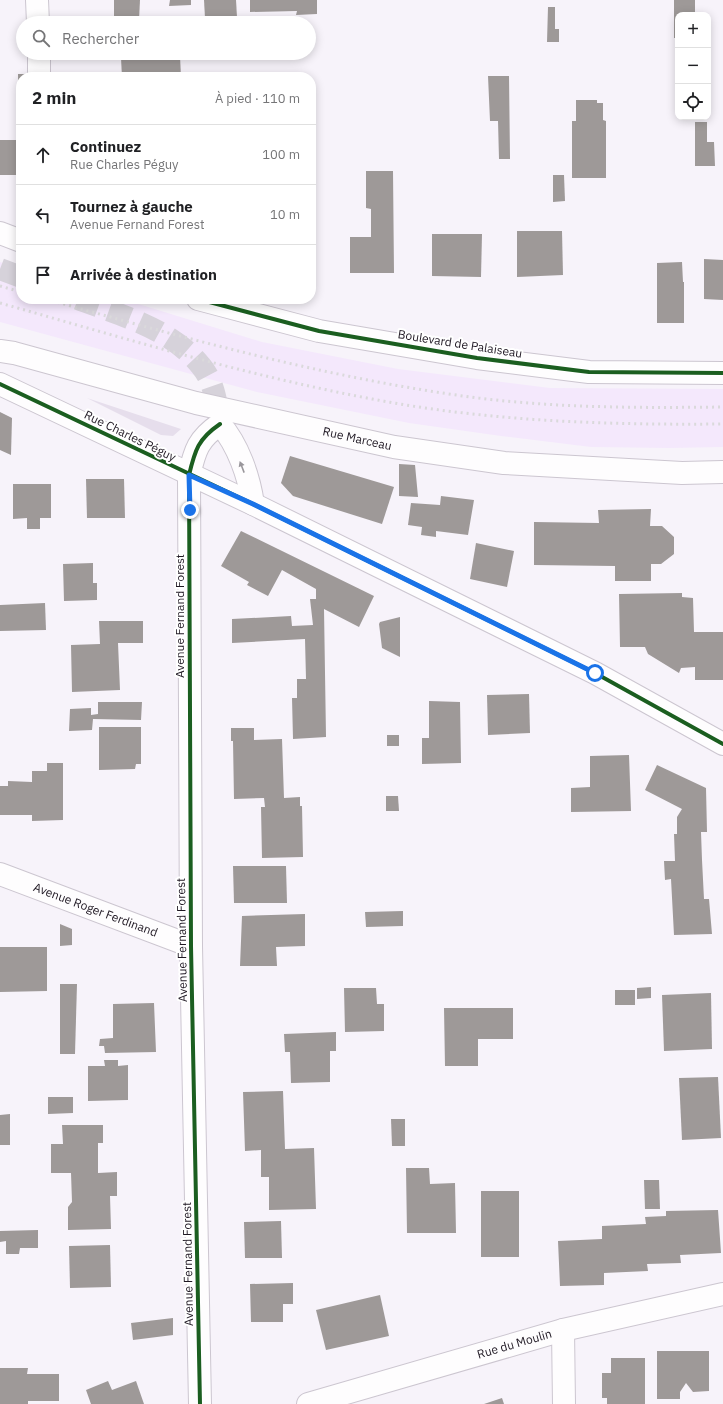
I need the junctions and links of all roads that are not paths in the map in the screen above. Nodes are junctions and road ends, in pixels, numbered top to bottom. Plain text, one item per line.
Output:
1 (37, 0) edge
2 (38, 16) edge
3 (39, 60) edge
4 (39, 72) edge
5 (0, 234) edge
6 (16, 239) edge
7 (217, 304) edge
8 (0, 351) edge
9 (723, 373) edge
10 (0, 384) edge
11 (723, 472) edge
12 (189, 475) junction
13 (253, 504) junction
14 (723, 744) edge
15 (0, 874) edge
16 (191, 946) junction
17 (723, 1294) edge
18 (563, 1330) junction
19 (200, 1404) edge
20 (308, 1404) edge
21 (564, 1404) edge

1 - 2 street
3 - 4 street
5 - 6 street
7 - 9 street, Boulevard de Palaiseau
8 - 11 street, Rue Marceau
10 - 12 street, Rue Charles Péguy
12 - 13 street, Rue Charles Péguy
13 -> 12 street, Avenue Fernand Forest
12 - 16 street, Avenue Fernand Forest
13 - 14 street, Rue Charles Péguy
15 - 16 street, Avenue Roger Ferdinand
16 - 19 street, Avenue Fernand Forest
17 - 18 street, Rue du Moulin
18 - 20 street, Rue du Moulin
18 - 21 street

